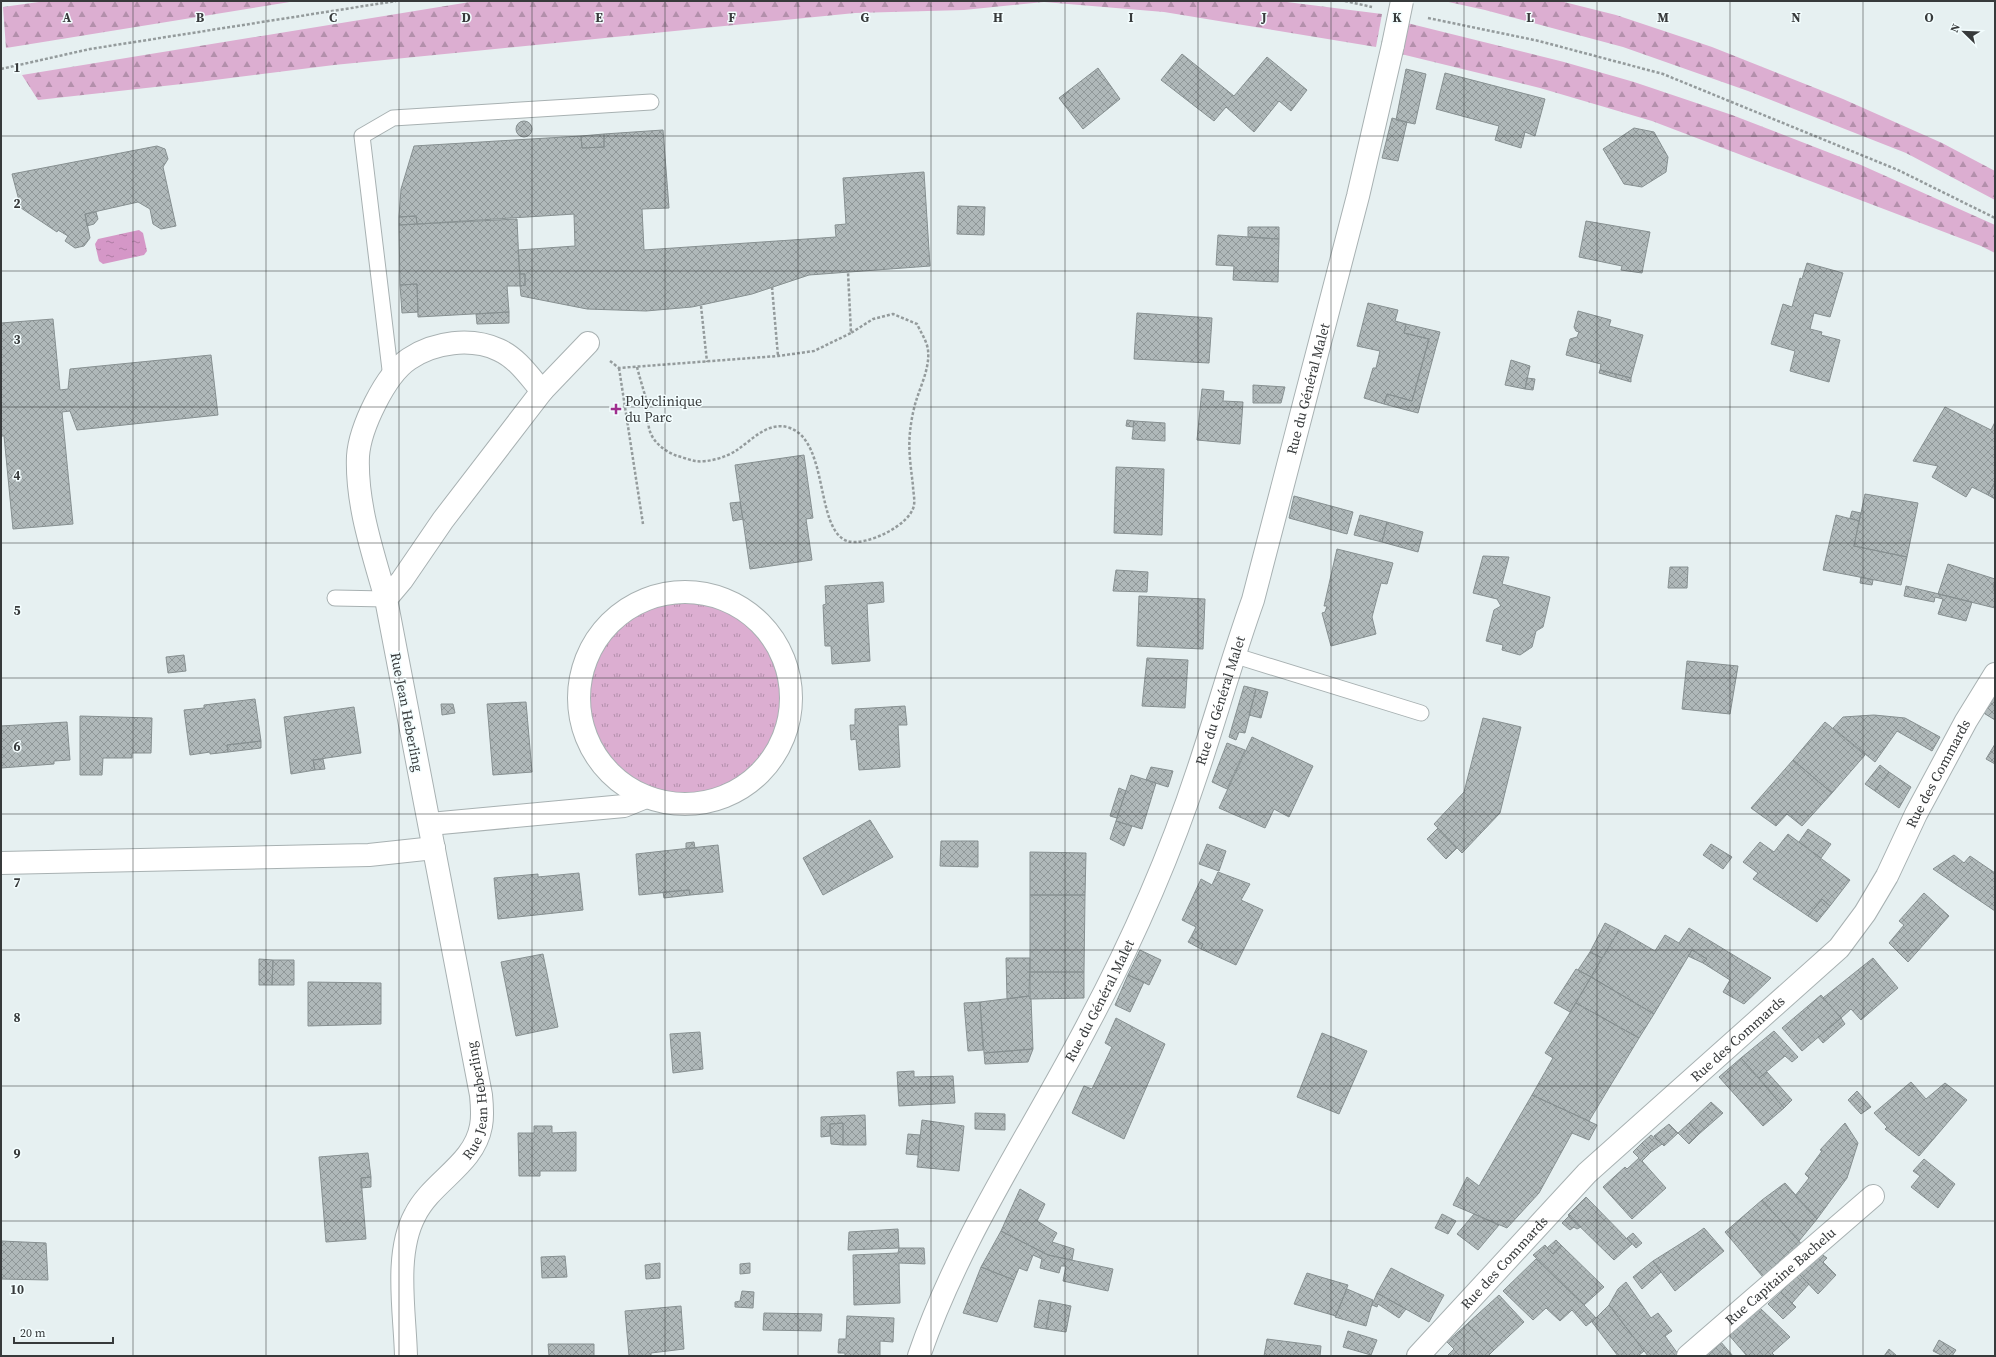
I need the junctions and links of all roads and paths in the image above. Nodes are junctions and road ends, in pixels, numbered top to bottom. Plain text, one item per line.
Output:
1 (396, 1) edge
2 (1345, 1) edge
3 (1402, 1) edge
4 (1376, 7) dead end
5 (1423, 17) dead end
6 (1, 69) edge
7 (651, 102) dead end
8 (1995, 218) edge
9 (848, 272) dead end
10 (772, 287) dead end
11 (701, 306) dead end
12 (851, 333) junction
13 (588, 343) dead end
14 (778, 356) junction
15 (707, 362) junction
16 (637, 367) junction
17 (391, 378) junction
18 (542, 391) junction
19 (642, 524) dead end
20 (336, 598) dead end
21 (386, 598) junction
22 (1233, 655) junction
23 (1995, 674) edge
24 (1421, 713) dead end
25 (646, 798) junction
26 (430, 824) junction
27 (434, 848) junction
28 (1, 863) edge
29 (1873, 1196) dead end
30 (406, 1356) edge
31 (919, 1356) edge
32 (1418, 1356) edge
33 (1688, 1356) edge

1 - 6 path
2 - 4 path
3 - 22 street, Rue du Général Malet, bridge
5 - 8 path
7 - 17 lane
9 - 12 path
10 - 14 path
11 - 15 path
12 - 14 path
12 - 16 path
13 - 18 street
14 - 15 path
15 - 16 path
16 - 19 path
17 - 18 street, Rue Jean Heberling
17 - 21 street, Rue Jean Heberling
18 - 21 street
20 - 21 lane
21 - 26 street, Rue Jean Heberling
22 - 24 lane
22 - 31 street, Rue du Général Malet
23 - 32 street, Rue des Commards
25 - 25 street
25 - 26 street
26 - 27 street, Rue Jean Heberling
27 - 28 street
27 - 30 street, Rue Jean Heberling
29 - 33 street, Rue Capitaine Bachelu

